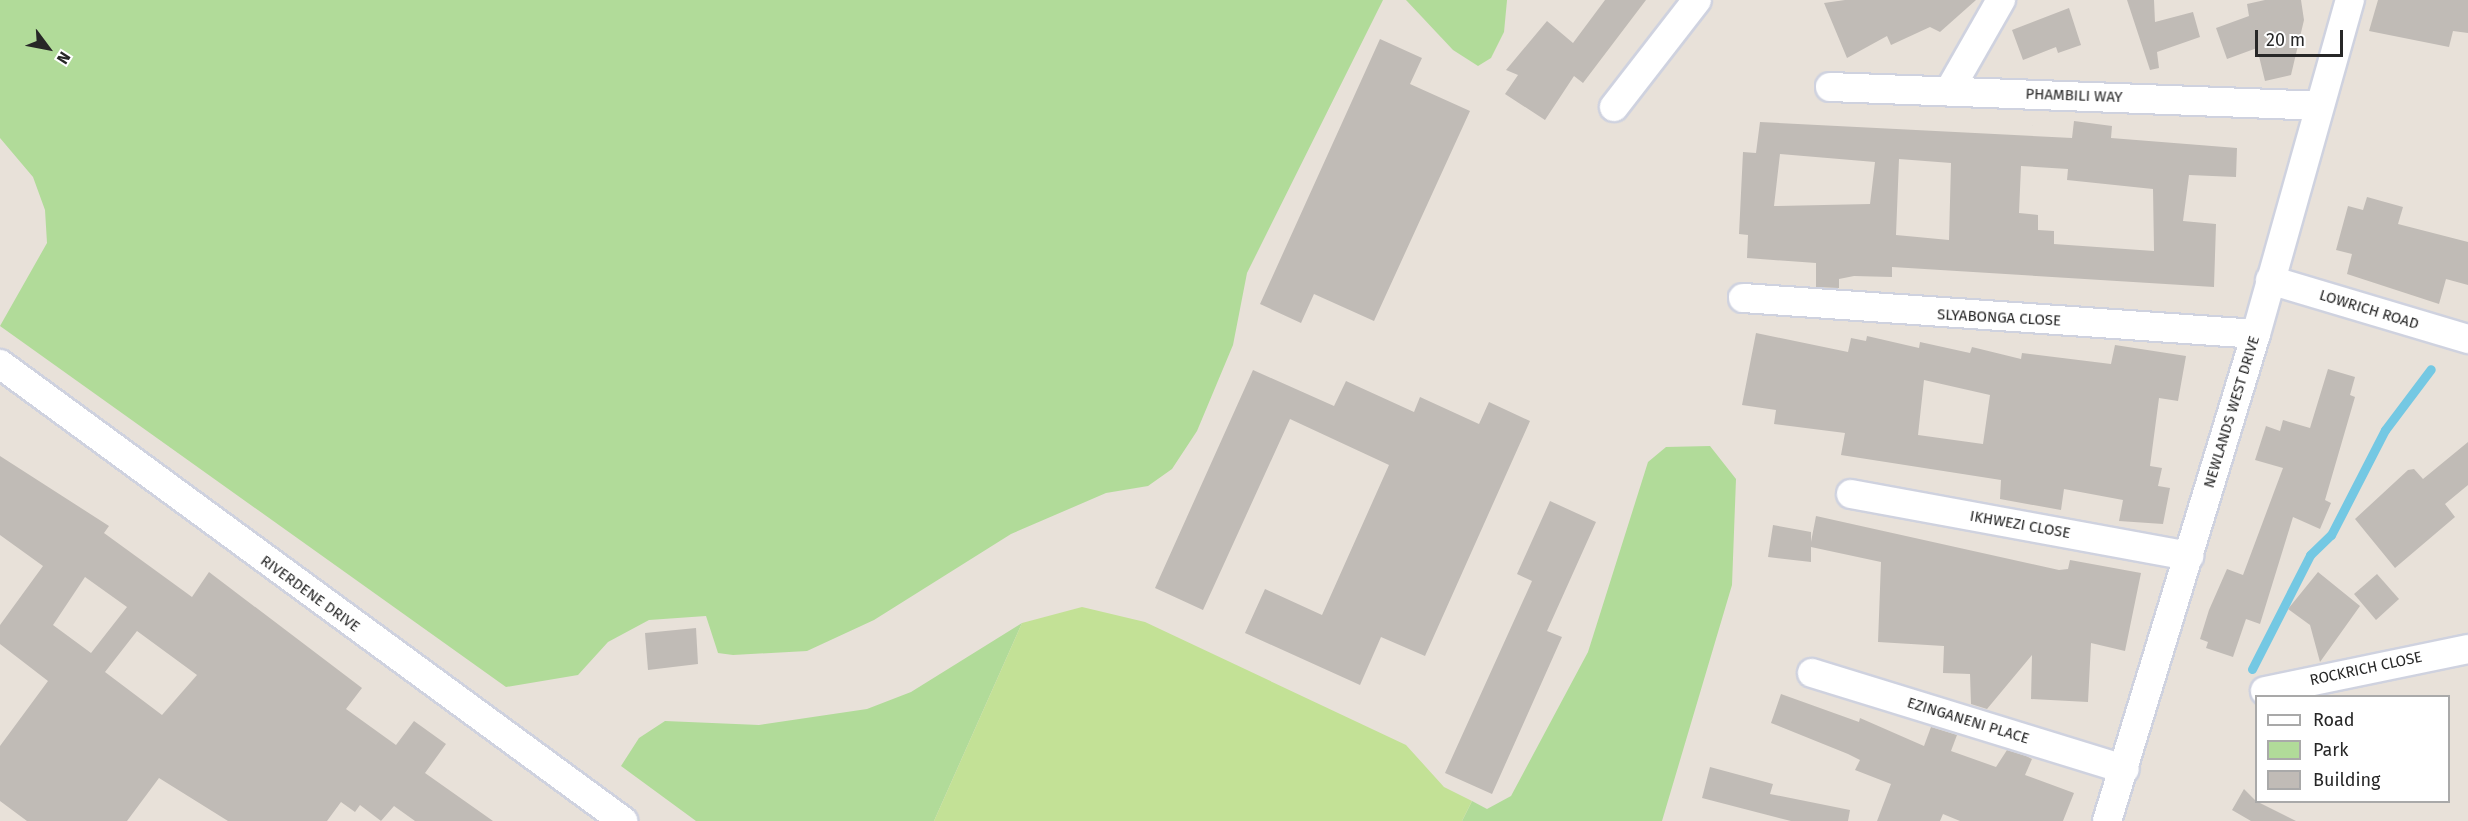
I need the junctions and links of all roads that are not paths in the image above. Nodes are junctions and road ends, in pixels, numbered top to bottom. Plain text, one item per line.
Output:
1 (1697, 0) edge
2 (2001, 0) edge
3 (2350, 0) edge
4 (1830, 87) dead end
5 (1949, 91) junction
6 (2317, 106) junction
7 (1614, 107) dead end
8 (2271, 280) junction
9 (1743, 298) dead end
10 (2256, 334) junction
11 (2468, 339) edge
12 (0, 364) edge
13 (1851, 494) dead end
14 (2189, 556) junction
15 (2468, 649) edge
16 (1812, 673) dead end
17 (2265, 691) dead end
18 (2125, 769) junction
19 (623, 821) edge
20 (2107, 821) edge

1 - 7 street
2 - 5 street
3 - 6 street, NEWLANDS WEST DRIVE
4 - 5 street, PHAMBILI WAY
5 - 6 street, PHAMBILI WAY
6 - 8 street, NEWLANDS WEST DRIVE
8 - 10 street, NEWLANDS WEST DRIVE
8 - 11 street, LOWRICH ROAD
9 - 10 street, SLYABONGA CLOSE
10 - 14 street, NEWLANDS WEST DRIVE
12 - 19 street, RIVERDENE DRIVE
13 - 14 street, IKHWEZI CLOSE
14 - 18 street, NEWLANDS WEST DRIVE
15 - 17 street, ROCKRICH CLOSE
16 - 18 street, EZINGANENI PLACE
18 - 20 street, NEWLANDS WEST DRIVE

